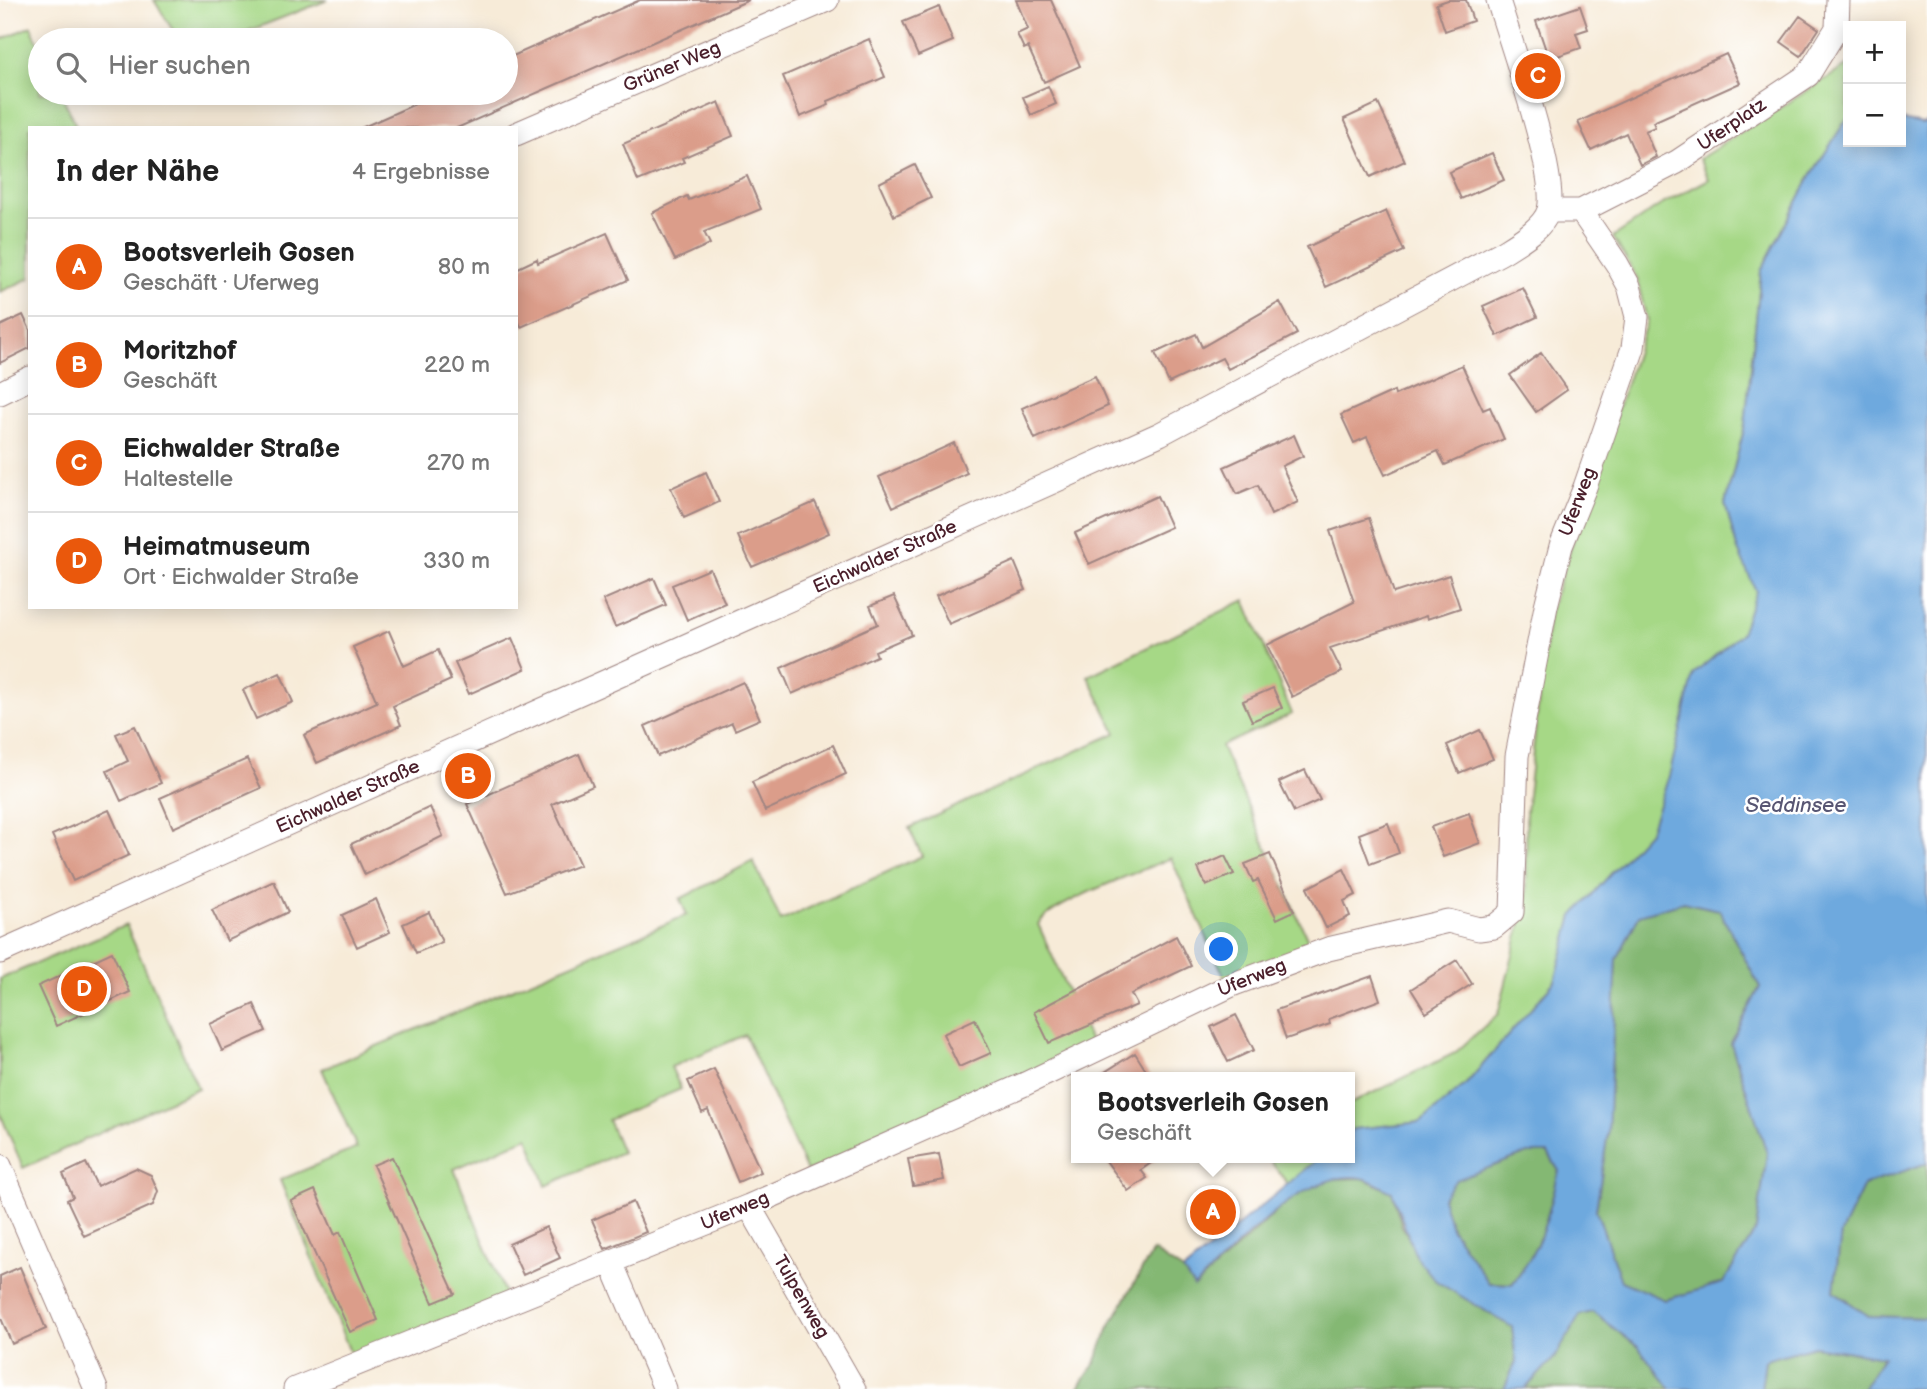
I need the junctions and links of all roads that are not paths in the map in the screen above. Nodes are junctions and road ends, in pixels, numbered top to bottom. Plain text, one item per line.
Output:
1 (827, 0) edge
2 (1498, 0) edge
3 (1838, 0) edge
4 (518, 133) edge
5 (1549, 211) junction
6 (1581, 211) junction
7 (28, 380) edge
8 (0, 393) edge
9 (0, 952) edge
10 (0, 1166) edge
11 (749, 1206) junction
12 (611, 1262) junction
13 (96, 1389) edge
14 (295, 1389) edge
15 (665, 1389) edge
16 (854, 1389) edge

1 - 4 street, Grüner Weg
2 - 5 street
3 - 6 street, Uferplatz
5 - 6 street
5 - 9 street, Eichwalder Straße
6 - 11 street, Uferweg
7 - 8 street
10 - 13 street
11 - 12 street, Uferweg
11 - 16 street, Tulpenweg
12 - 14 street, Uferweg
12 - 15 street

